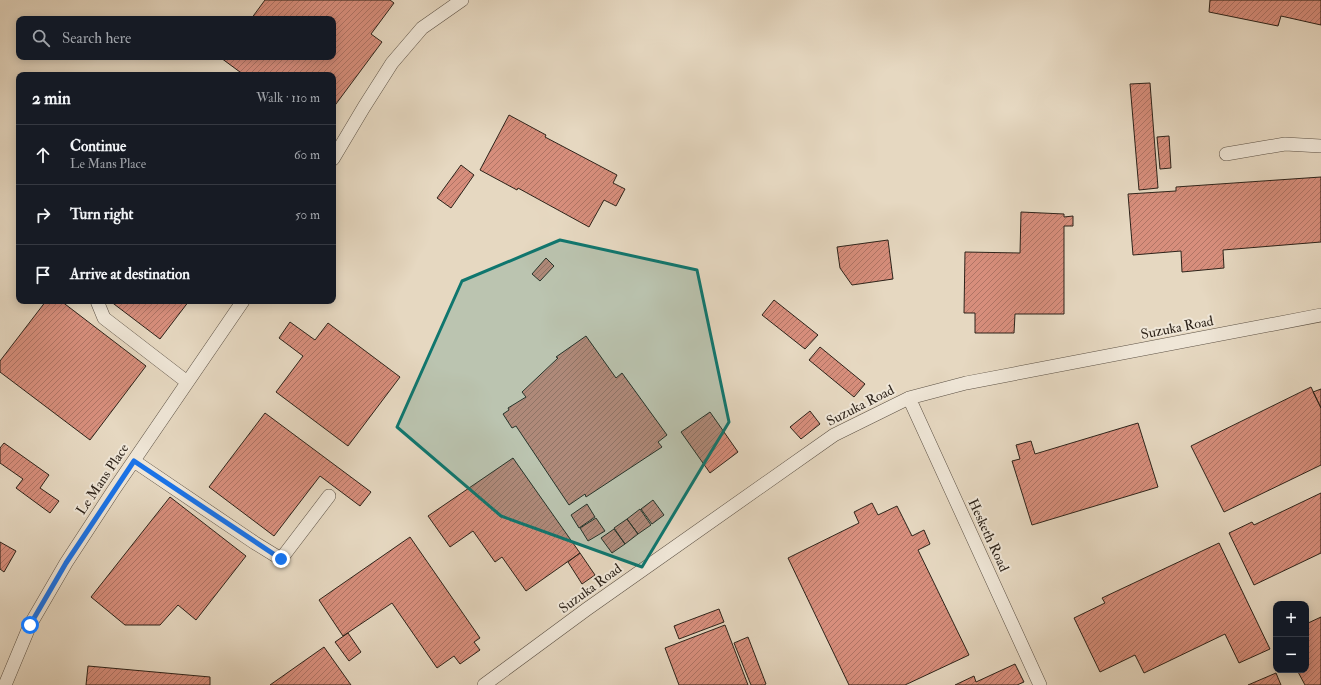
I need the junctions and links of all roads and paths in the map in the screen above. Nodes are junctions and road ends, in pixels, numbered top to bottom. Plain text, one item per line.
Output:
1 (462, 0) edge
2 (1321, 146) edge
3 (336, 154) edge
4 (1226, 154) dead end
5 (98, 304) edge
6 (241, 304) edge
7 (1321, 315) edge
8 (187, 382) junction
9 (908, 398) junction
10 (134, 461) junction
11 (329, 496) dead end
12 (5, 685) edge
13 (484, 685) edge
14 (1040, 685) edge

1 - 3 lane
2 - 4 lane
5 - 8 lane
6 - 8 lane, Le Mans Place
7 - 9 lane, Suzuka Road
8 - 10 lane, Le Mans Place
9 - 13 lane, Suzuka Road
9 - 14 lane, Hesketh Road
10 - 11 lane
10 - 12 lane, Le Mans Place

